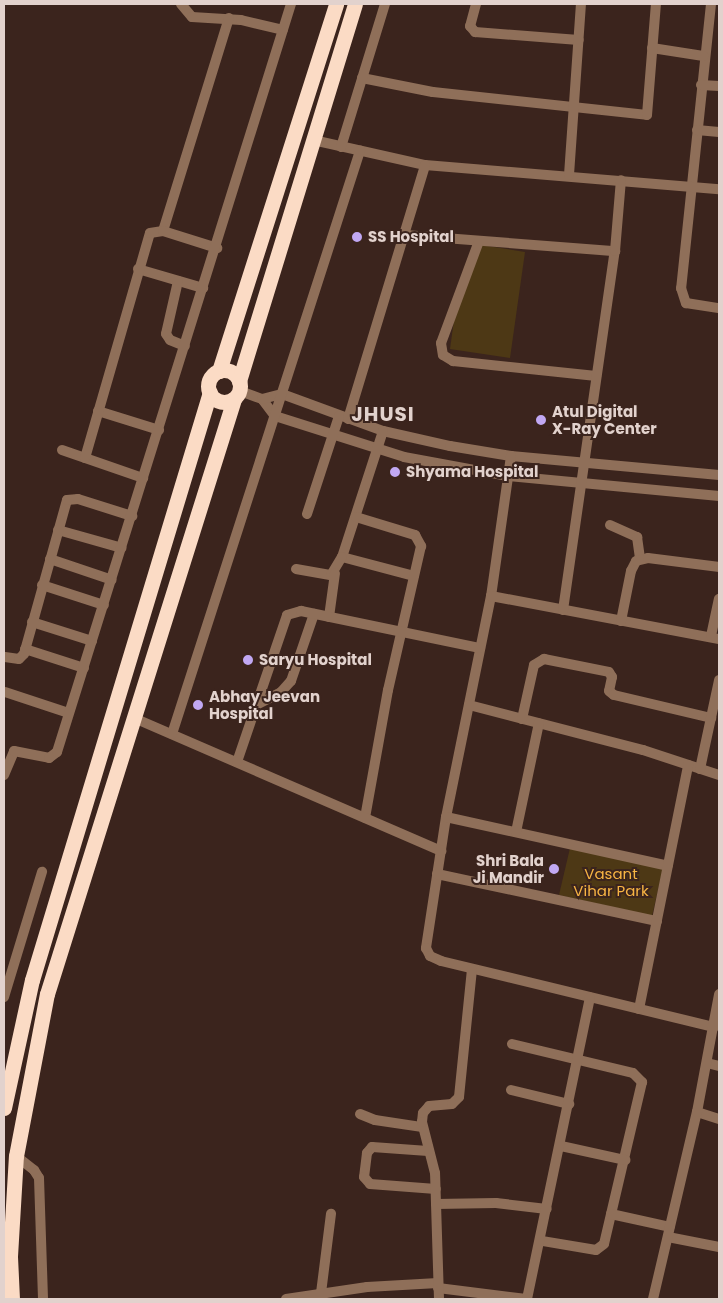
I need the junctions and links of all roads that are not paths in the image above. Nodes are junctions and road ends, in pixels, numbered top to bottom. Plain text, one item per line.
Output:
1 (181, 4) edge
2 (291, 4) edge
3 (336, 4) edge
4 (355, 4) edge
5 (385, 4) edge
6 (476, 4) edge
7 (581, 4) edge
8 (656, 4) edge
9 (711, 4) edge
10 (230, 18) junction
11 (283, 30) junction
12 (579, 40) junction
13 (652, 48) junction
14 (703, 56) junction
15 (362, 78) junction
16 (701, 85) junction
17 (719, 86) edge
18 (574, 107) junction
19 (698, 130) junction
20 (719, 132) edge
21 (313, 140) junction
22 (341, 147) junction
23 (360, 151) junction
24 (425, 165) junction
25 (570, 175) junction
26 (621, 180) junction
27 (691, 187) junction
28 (719, 189) edge
29 (162, 230) junction
30 (405, 235) junction
31 (479, 241) junction
32 (217, 248) junction
33 (614, 251) junction
34 (138, 269) junction
35 (178, 281) junction
36 (203, 288) junction
37 (719, 308) edge
38 (185, 346) junction
39 (219, 372) junction
40 (596, 376) junction
41 (238, 390) junction
42 (210, 392) junction
43 (282, 394) junction
44 (262, 399) junction
45 (98, 411) junction
46 (275, 416) junction
47 (343, 418) junction
48 (159, 430) junction
49 (384, 431) junction
50 (333, 436) junction
51 (62, 450) dead end
52 (378, 451) junction
53 (511, 456) junction
54 (85, 458) junction
55 (584, 463) junction
56 (719, 475) edge
57 (508, 476) junction
58 (143, 478) junction
59 (581, 484) junction
60 (719, 496) edge
61 (307, 514) dead end
62 (132, 516) junction
63 (356, 517) junction
64 (610, 525) dead end
65 (58, 530) junction
66 (122, 548) junction
67 (342, 557) junction
68 (50, 559) junction
69 (640, 559) junction
70 (719, 567) edge
71 (296, 569) dead end
72 (335, 573) junction
73 (414, 576) junction
74 (112, 580) junction
75 (42, 585) junction
76 (491, 596) junction
77 (719, 599) edge
78 (104, 605) junction
79 (563, 610) junction
80 (314, 614) junction
81 (329, 617) junction
82 (621, 621) junction
83 (32, 622) junction
84 (401, 632) junction
85 (715, 638) edge
86 (92, 642) junction
87 (480, 648) junction
88 (25, 649) junction
89 (5, 657) dead end
90 (84, 668) junction
91 (719, 680) edge
92 (5, 692) edge
93 (256, 705) junction
94 (469, 705) junction
95 (70, 713) junction
96 (134, 718) junction
97 (711, 718) junction
98 (522, 719) junction
99 (540, 723) junction
100 (172, 734) junction
101 (237, 762) junction
102 (688, 765) junction
103 (700, 769) junction
104 (4, 774) edge
105 (719, 775) edge
106 (446, 817) junction
107 (365, 818) junction
108 (516, 832) junction
109 (441, 851) junction
110 (668, 866) junction
111 (42, 872) dead end
112 (437, 874) junction
113 (657, 921) junction
114 (472, 970) junction
115 (719, 994) edge
116 (4, 997) edge
117 (590, 998) junction
118 (639, 1010) junction
119 (714, 1027) junction
120 (512, 1044) dead end
121 (578, 1059) junction
122 (707, 1063) junction
123 (719, 1066) edge
124 (510, 1090) dead end
125 (569, 1104) junction
126 (4, 1108) edge
127 (697, 1112) junction
128 (360, 1114) dead end
129 (719, 1118) edge
130 (422, 1128) junction
131 (561, 1146) junction
132 (428, 1151) junction
133 (16, 1156) junction
134 (625, 1160) junction
135 (436, 1189) junction
136 (436, 1204) junction
137 (547, 1209) junction
138 (331, 1214) dead end
139 (612, 1214) junction
140 (669, 1232) junction
141 (542, 1241) junction
142 (719, 1247) edge
143 (438, 1286) junction
144 (321, 1293) junction
145 (496, 1297) edge
146 (12, 1299) edge
147 (42, 1299) edge
148 (286, 1299) edge
149 (439, 1299) edge
150 (526, 1299) edge
151 (653, 1299) edge

1 - 10 street
2 - 11 street
3 - 39 highway
4 - 21 highway
5 - 15 street
6 - 12 street
7 - 12 street
8 - 13 street
9 - 14 street
10 - 11 street
10 - 29 street
11 - 32 street
12 - 18 street
13 - 14 street
13 - 18 street
14 - 16 street
15 - 18 street
15 - 22 street
16 - 17 street
16 - 19 street
18 - 25 street
19 - 20 street
19 - 27 street
21 - 22 street
21 - 41 highway
22 - 23 street
23 - 24 street
23 - 43 street
24 - 25 street
24 - 30 street
25 - 26 street
26 - 27 street
26 - 33 street
27 - 28 street
27 - 37 street
29 - 32 street
29 - 34 street
30 - 31 street
30 - 47 street
31 - 33 street
31 - 40 street
32 - 36 street
33 - 40 street
34 - 35 street
34 - 45 street
35 - 36 street
35 - 38 street
36 - 38 street
38 - 48 street
39 - 41 highway
39 - 42 highway
40 - 55 street
41 - 42 highway
41 - 44 street
41 - 96 highway
42 - 126 highway
43 - 44 street
43 - 46 street
43 - 47 street
44 - 46 street
45 - 48 street
45 - 54 street
46 - 50 street
46 - 100 street
47 - 49 street
47 - 50 street
48 - 58 street
49 - 52 street
49 - 53 street
50 - 52 street
50 - 61 street
51 - 54 street
52 - 57 street
52 - 63 street
53 - 55 street
53 - 57 street
54 - 58 street
55 - 56 street
55 - 59 street
57 - 59 street
57 - 76 street
58 - 62 street
59 - 60 street
59 - 79 street
62 - 65 street
62 - 66 street
63 - 67 street
63 - 73 street
64 - 69 street
65 - 66 street
65 - 68 street
66 - 74 street
67 - 72 street
67 - 73 street
68 - 74 street
68 - 75 street
69 - 70 street
69 - 82 street
71 - 72 street
72 - 81 street
73 - 84 street
74 - 78 street
75 - 78 street
75 - 83 street
76 - 79 street
76 - 87 street
77 - 85 street
78 - 86 street
79 - 82 street
80 - 81 street
80 - 93 street
80 - 93 street
81 - 84 street
82 - 85 street
83 - 86 street
83 - 88 street
84 - 87 street
84 - 107 street
86 - 90 street
87 - 94 street
88 - 89 street
88 - 90 street
90 - 95 street
91 - 97 street
92 - 95 street
93 - 101 street
94 - 98 street
94 - 106 street
95 - 104 street
96 - 100 street
96 - 133 highway
97 - 98 street
97 - 103 street
98 - 99 street
99 - 102 street
99 - 108 street
100 - 101 street
101 - 107 street
102 - 103 street
102 - 110 street
103 - 105 street
106 - 108 street
106 - 109 street
107 - 109 street
108 - 110 street
109 - 112 street
110 - 113 street
111 - 116 street
112 - 113 street
112 - 114 street
113 - 118 street
114 - 117 street
114 - 130 street
115 - 119 street
117 - 118 street
117 - 121 street
118 - 119 street
119 - 122 street
120 - 121 street
121 - 125 street
121 - 134 street
122 - 123 street
122 - 127 street
124 - 125 street
125 - 131 street
127 - 129 street
127 - 140 street
128 - 130 street
130 - 132 street
131 - 134 street
131 - 137 street
132 - 135 street
132 - 135 street
133 - 146 highway
133 - 147 street
134 - 139 street
135 - 136 street
136 - 137 street
136 - 143 street
137 - 141 street
138 - 144 street
139 - 140 street
139 - 141 street
140 - 142 street
140 - 151 street
141 - 150 street
143 - 144 street
143 - 145 street
143 - 149 street
144 - 148 street
145 - 150 street

